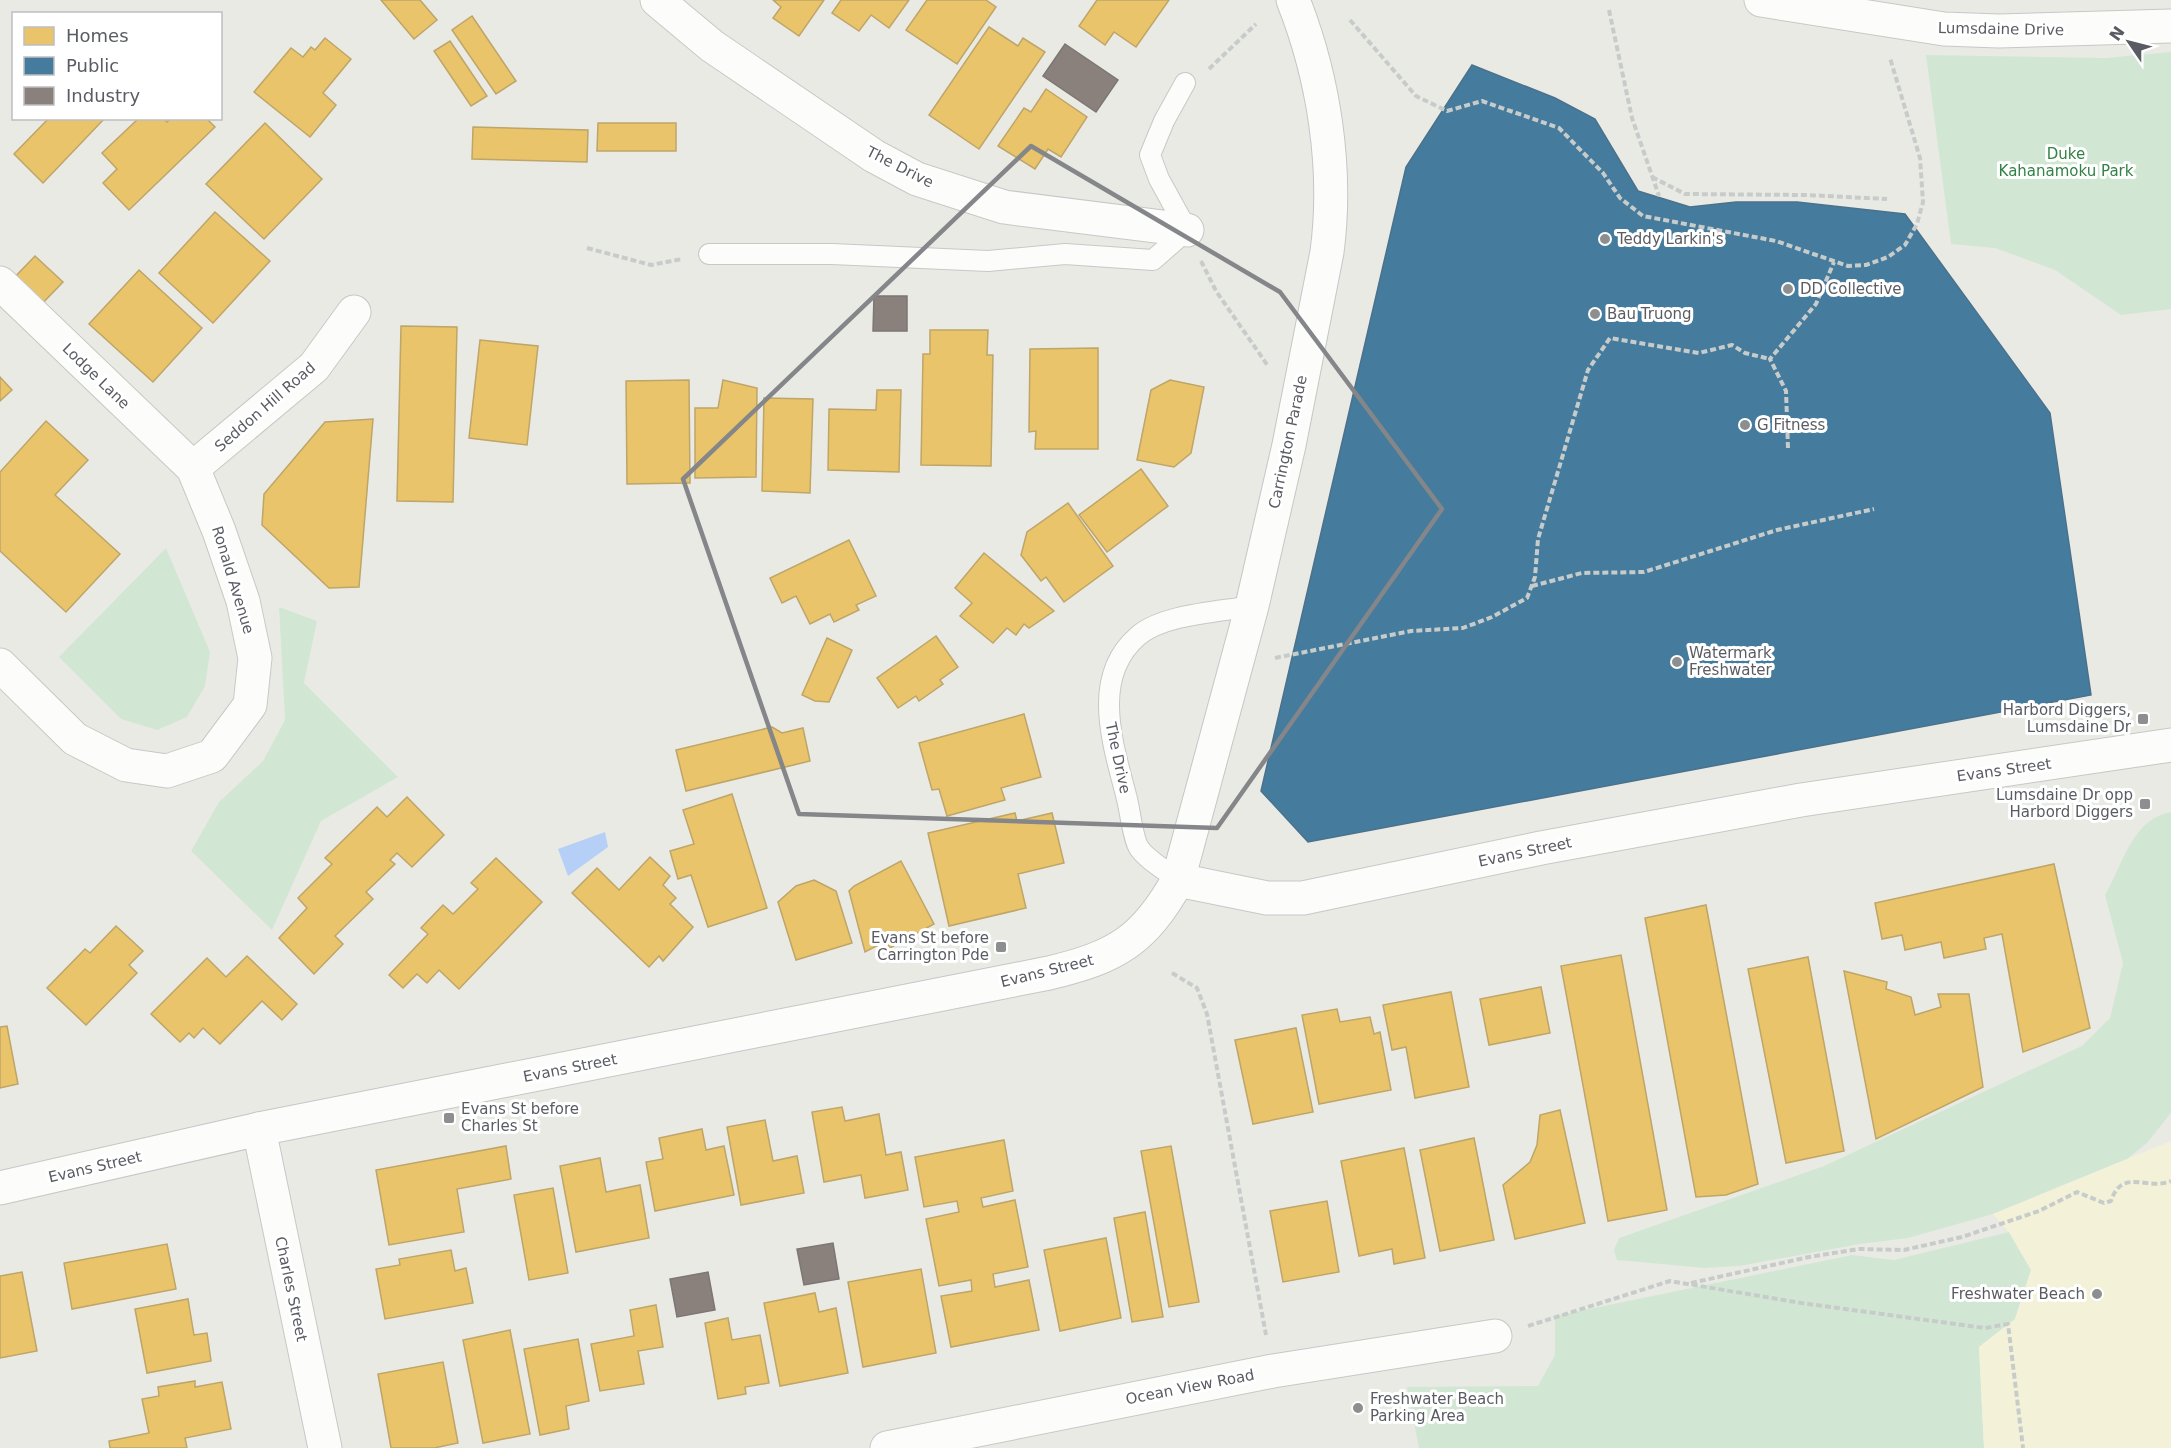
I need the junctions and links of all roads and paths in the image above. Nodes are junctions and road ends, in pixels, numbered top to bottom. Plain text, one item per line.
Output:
1 (657, 0) edge
2 (1293, 0) edge
3 (1761, 0) edge
4 (1609, 9) dead end
5 (1350, 20) dead end
6 (1256, 24) dead end
7 (2171, 26) edge
8 (1889, 56) dead end
9 (1185, 83) joint
10 (1652, 177) junction
11 (1659, 196) dead end
12 (1887, 199) dead end
13 (1187, 230) junction
14 (587, 248) dead end
15 (709, 254) joint
16 (1834, 262) junction
17 (0, 284) edge
18 (354, 312) dead end
19 (1770, 359) junction
20 (1270, 369) dead end
21 (1788, 448) dead end
22 (193, 468) junction
23 (1874, 509) dead end
24 (1532, 586) junction
25 (1252, 606) junction
26 (1272, 658) dead end
27 (0, 665) edge
28 (2171, 745) edge
29 (1178, 880) junction
30 (1172, 973) dead end
31 (259, 1130) junction
32 (2171, 1181) edge
33 (0, 1188) edge
34 (1687, 1284) junction
35 (1495, 1336) joint
36 (1272, 1371) junction
37 (325, 1448) edge
38 (887, 1448) edge
39 (2023, 1448) edge

1 - 13 street, The Drive
2 - 25 street, Carrington Parade
3 - 7 street, Lumsdaine Drive
4 - 10 path
5 - 16 path
6 - 9 path
8 - 16 path
9 - 13 lane
10 - 11 path
10 - 12 path
13 - 15 lane
13 - 20 path
14 - 15 path
16 - 19 path
17 - 22 street, Lodge Lane
18 - 22 street, Seddon Hill Road
19 - 21 path
19 - 24 path
22 - 27 street, Ronald Avenue
23 - 24 path
24 - 26 path
25 - 29 street, Carrington Parade
25 - 29 lane, The Drive
28 - 29 street, Evans Street
29 - 31 street, Evans Street
30 - 36 path
31 - 33 street, Evans Street
31 - 37 street, Charles Street
32 - 34 path
34 - 35 path
34 - 39 path
35 - 36 street, Ocean View Road
36 - 38 street, Ocean View Road

